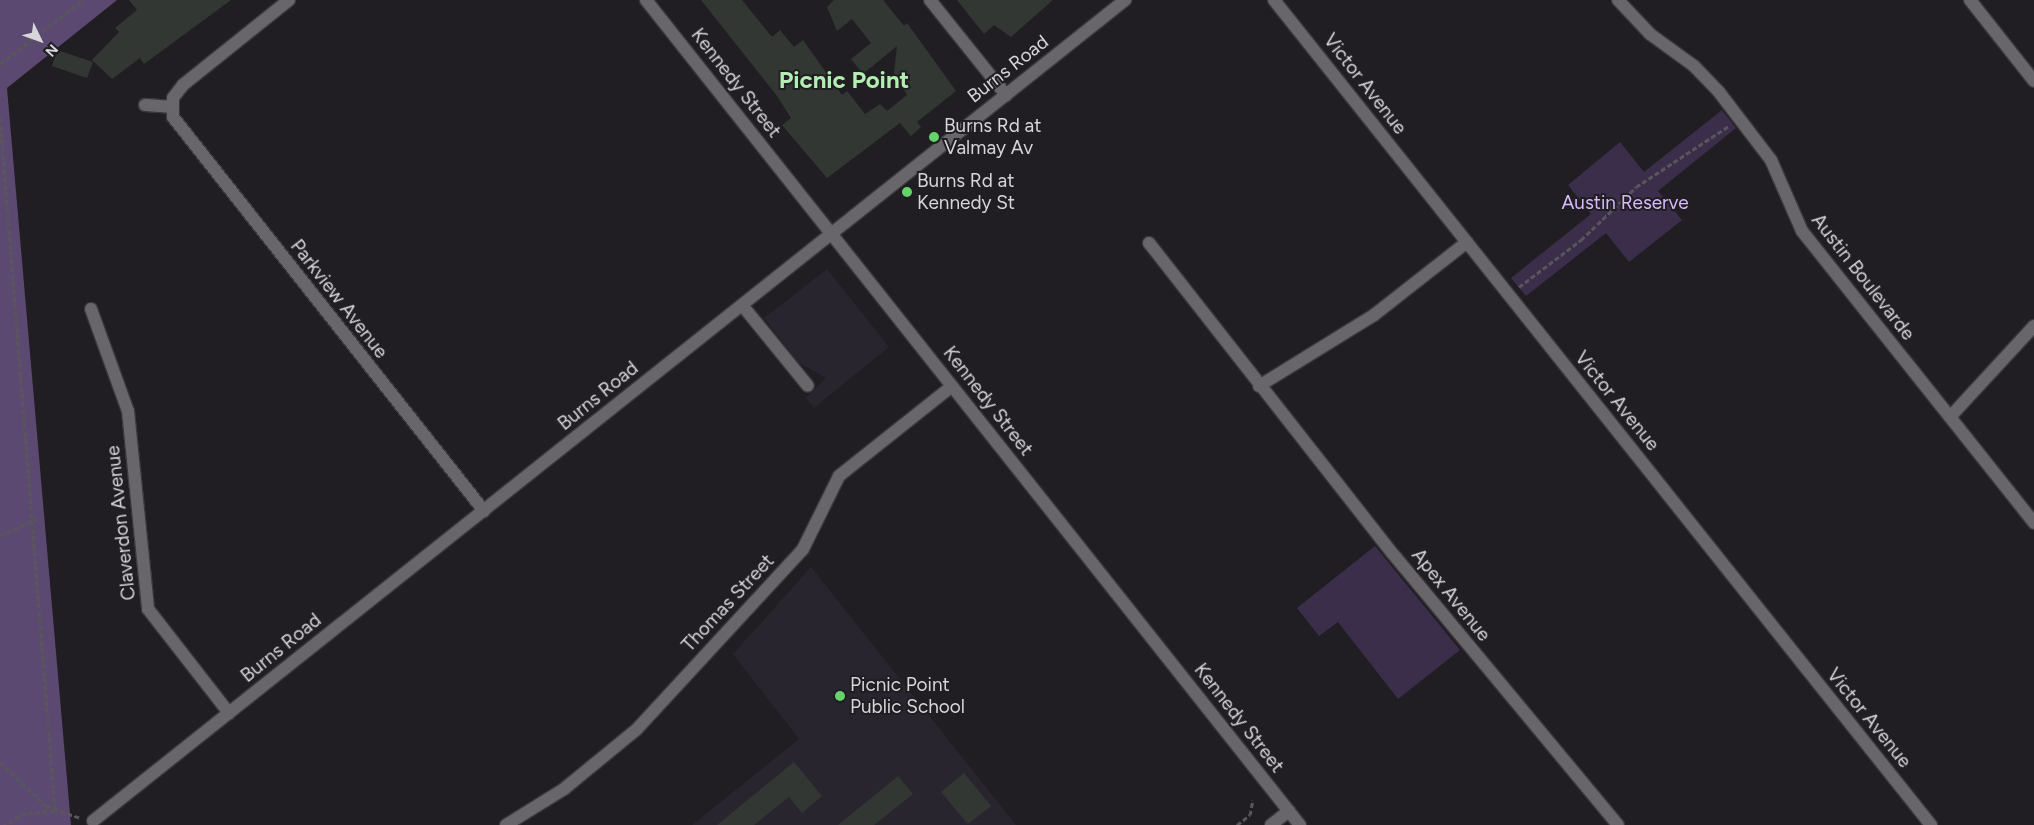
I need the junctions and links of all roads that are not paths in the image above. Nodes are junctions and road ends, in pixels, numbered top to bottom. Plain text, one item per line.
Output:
1 (289, 0) edge
2 (646, 0) edge
3 (930, 0) edge
4 (1125, 0) edge
5 (1274, 0) edge
6 (1618, 0) edge
7 (1970, 0) edge
8 (2034, 81) edge
9 (1006, 95) junction
10 (145, 105) dead end
11 (171, 107) junction
12 (832, 234) junction
13 (1467, 242) junction
14 (1149, 243) dead end
15 (742, 304) junction
16 (91, 309) dead end
17 (2034, 326) edge
18 (808, 386) dead end
19 (952, 386) junction
20 (1259, 386) junction
21 (1950, 417) junction
22 (484, 510) junction
23 (2034, 523) edge
24 (229, 713) junction
25 (1289, 811) junction
26 (94, 821) road end
27 (506, 825) edge
28 (1271, 825) edge
29 (1300, 825) edge
30 (1618, 825) edge
31 (1931, 825) edge

1 - 11 street
2 - 12 street, Kennedy Street
3 - 9 street
4 - 9 street, Burns Road
5 - 13 street, Victor Avenue
6 - 21 street, Austin Boulevarde
7 - 8 street
9 - 12 street, Burns Road
10 - 11 street
11 - 22 street, Parkview Avenue
12 - 15 street, Burns Road
12 - 19 street, Kennedy Street
13 - 20 street
13 - 31 street, Victor Avenue
14 - 20 street, Apex Avenue
15 - 18 street
15 - 22 street, Burns Road
16 - 24 street, Claverdon Avenue
17 - 21 street
19 - 25 street, Kennedy Street
19 - 27 street, Thomas Street
20 - 30 street, Apex Avenue
21 - 23 street, Austin Boulevarde
22 - 24 street, Burns Road
24 - 26 street, Burns Road
25 - 28 street
25 - 29 street, Kennedy Street

